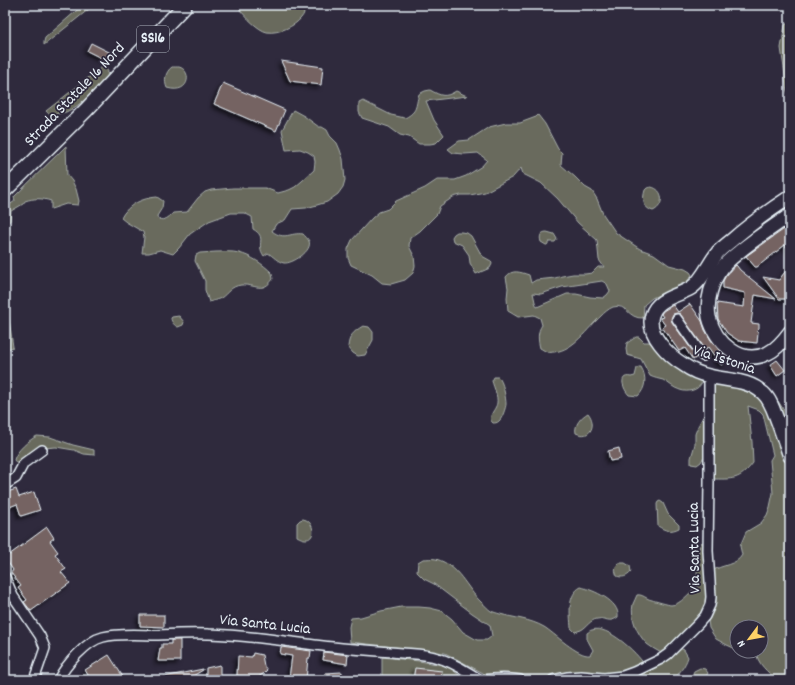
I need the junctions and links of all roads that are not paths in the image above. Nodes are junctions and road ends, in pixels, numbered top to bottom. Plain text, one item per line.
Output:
1 (185, 5) edge
2 (5, 190) edge
3 (790, 197) edge
4 (790, 215) edge
5 (677, 319) dead end
6 (790, 332) edge
7 (703, 356) dead end
8 (709, 376) junction
9 (42, 450) dead end
10 (790, 456) edge
11 (5, 485) edge
12 (5, 576) edge
13 (34, 680) edge
14 (58, 680) edge
15 (483, 680) edge
16 (520, 680) edge
17 (552, 680) edge

1 - 2 main road, Strada Statale 16 Nord / SS16
3 - 8 street, Via Istonia
4 - 6 street
5 - 7 street
8 - 10 street, Via Istonia
8 - 17 street, Via Santa Lucia
9 - 11 street
12 - 13 street
14 - 15 street, Via Santa Lucia
15 - 16 street, Via Santa Lucia

